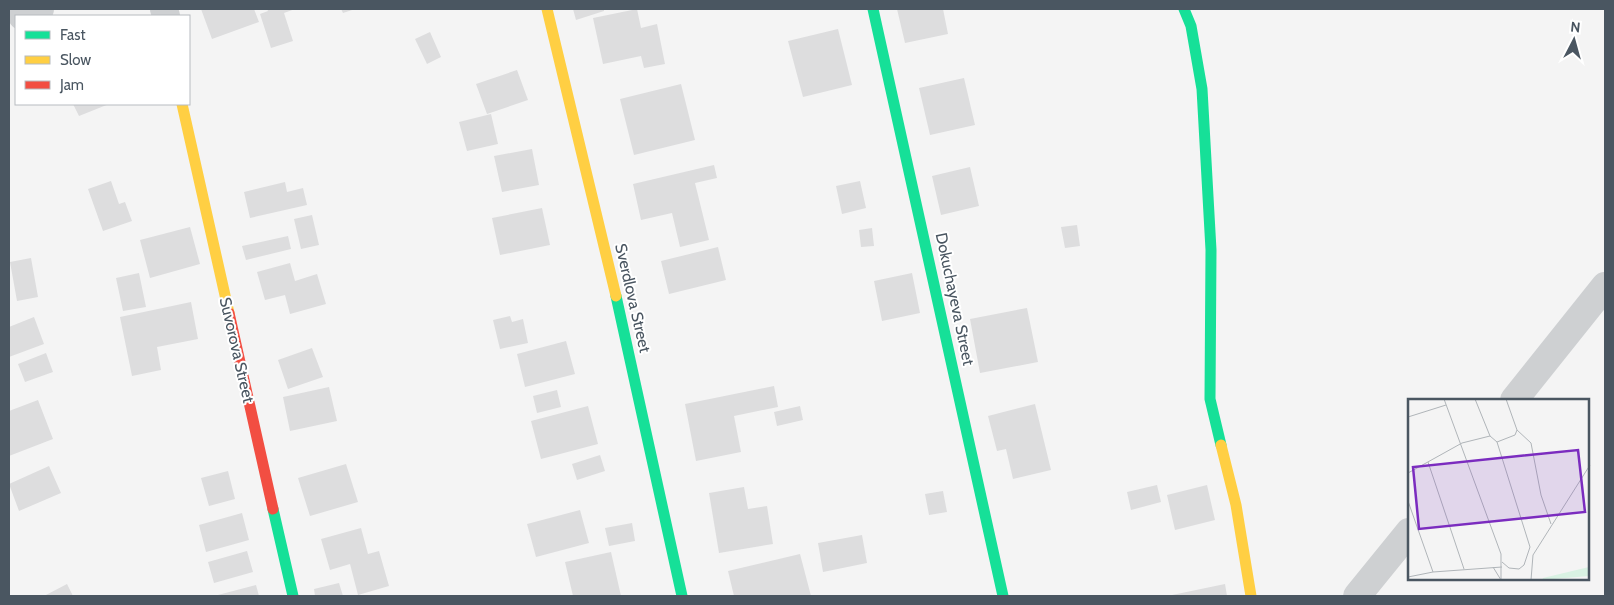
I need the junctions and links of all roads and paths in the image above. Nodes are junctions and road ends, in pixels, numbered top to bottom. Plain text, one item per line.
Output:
1 (40, 9) edge
2 (547, 9) edge
3 (873, 9) edge
4 (1184, 9) edge
5 (25, 15) edge
6 (182, 105) edge
7 (1605, 286) edge
8 (1515, 399) edge
9 (1408, 533) edge
10 (293, 596) edge
11 (682, 596) edge
12 (1003, 596) edge
13 (1251, 596) edge
14 (1358, 596) edge

1 - 5 street
2 - 11 street, Sverdlova Street
3 - 12 street, Dokuchayeva Street
4 - 13 street
6 - 10 street, Suvorova Street
7 - 8 street
9 - 14 street

